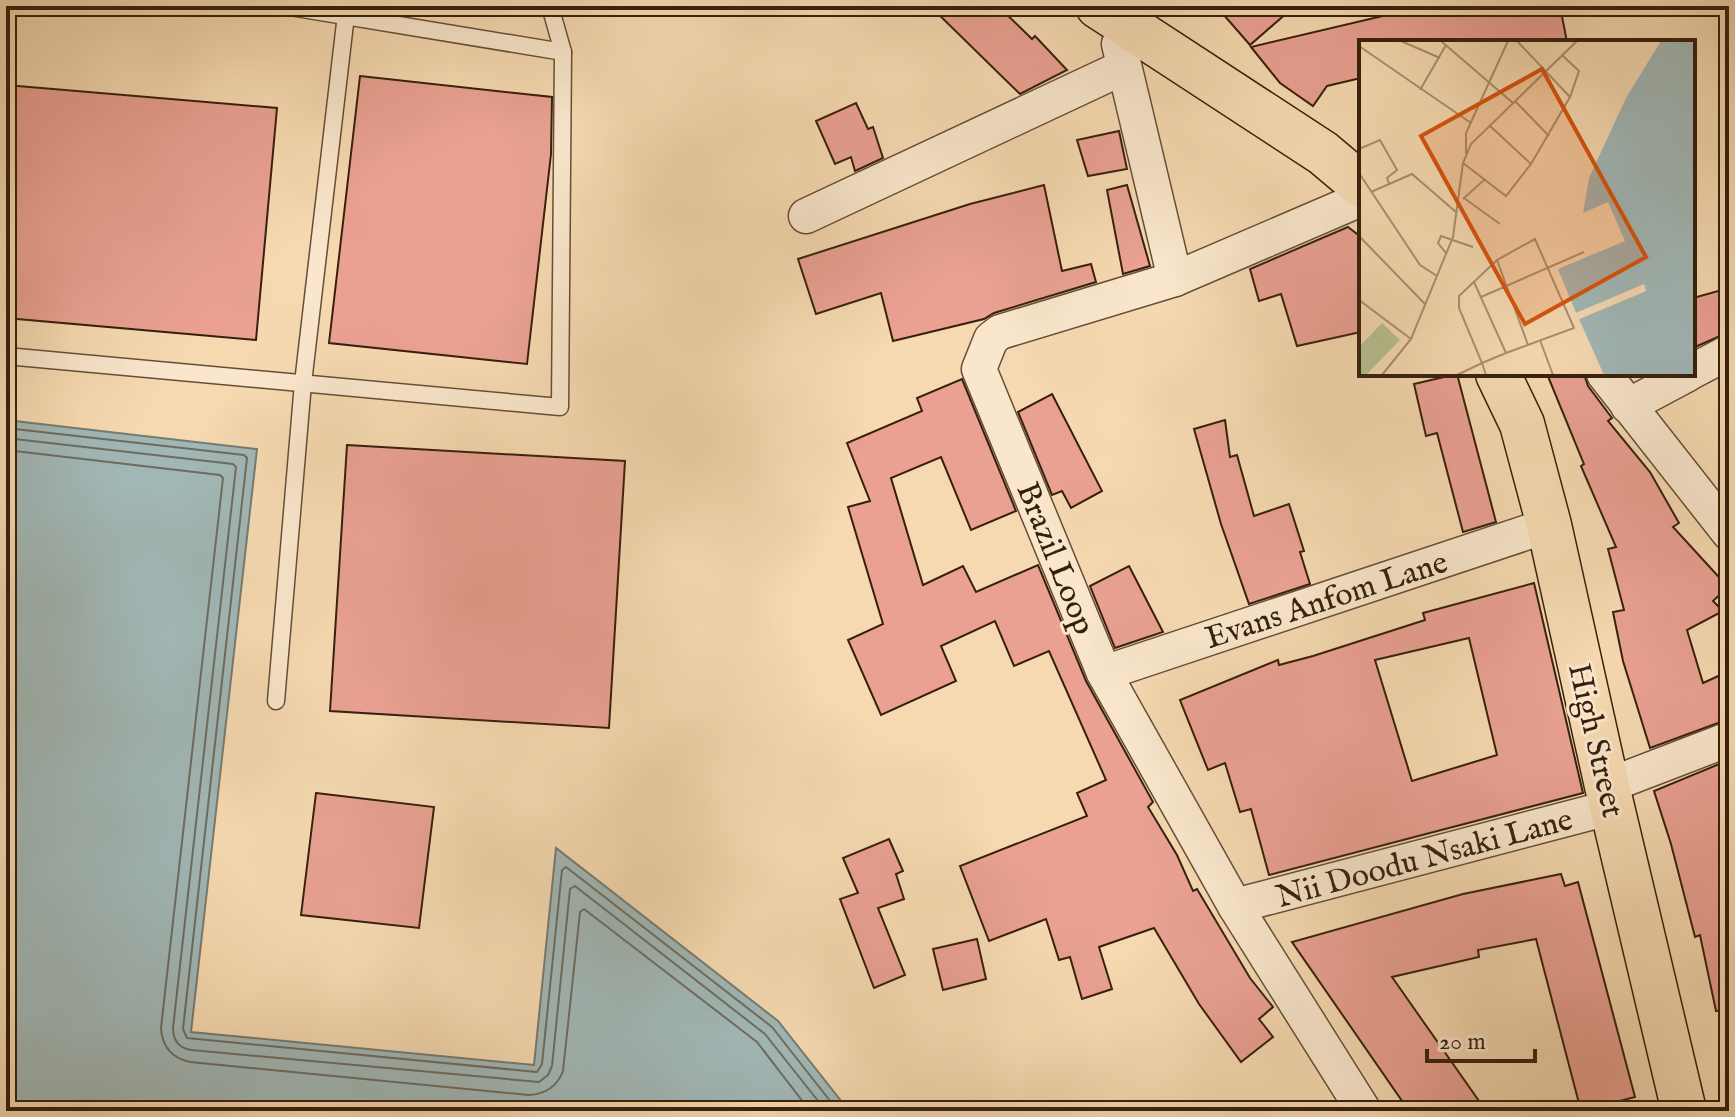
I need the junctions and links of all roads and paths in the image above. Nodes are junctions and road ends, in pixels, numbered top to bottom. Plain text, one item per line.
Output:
1 (284, 6) edge
2 (550, 6) edge
3 (347, 11) edge
4 (1105, 11) edge
5 (563, 52) junction
6 (1124, 67) junction
7 (1359, 183) edge
8 (1359, 200) edge
9 (806, 216) dead end
10 (1175, 279) junction
11 (1729, 352) edge
12 (6, 356) edge
13 (1695, 371) edge
14 (1499, 376) edge
15 (1606, 376) edge
16 (1685, 376) edge
17 (303, 383) junction
18 (1628, 406) junction
19 (1549, 525) junction
20 (1729, 533) edge
21 (1104, 673) junction
22 (276, 701) dead end
23 (1729, 739) edge
24 (1610, 797) junction
25 (1235, 906) junction
26 (1364, 1111) edge
27 (1684, 1111) edge

1 - 3 lane
2 - 5 lane
3 - 5 lane
3 - 17 lane
4 - 6 street
4 - 7 main road
5 - 17 lane
6 - 9 street
6 - 10 street
8 - 10 street, Brazil Loop
10 - 21 street, Brazil Loop
11 - 13 street
12 - 17 lane
14 - 19 main road, High Street
15 - 18 street
16 - 18 street
17 - 22 lane
18 - 20 street
19 - 21 street, Evans Anfom Lane
19 - 24 main road, High Street
21 - 25 street, Brazil Loop
23 - 24 street, Nii Doodu Nsaki Lane
24 - 25 street, Nii Doodu Nsaki Lane
24 - 27 main road, High Street
25 - 26 street, Brazil Loop

